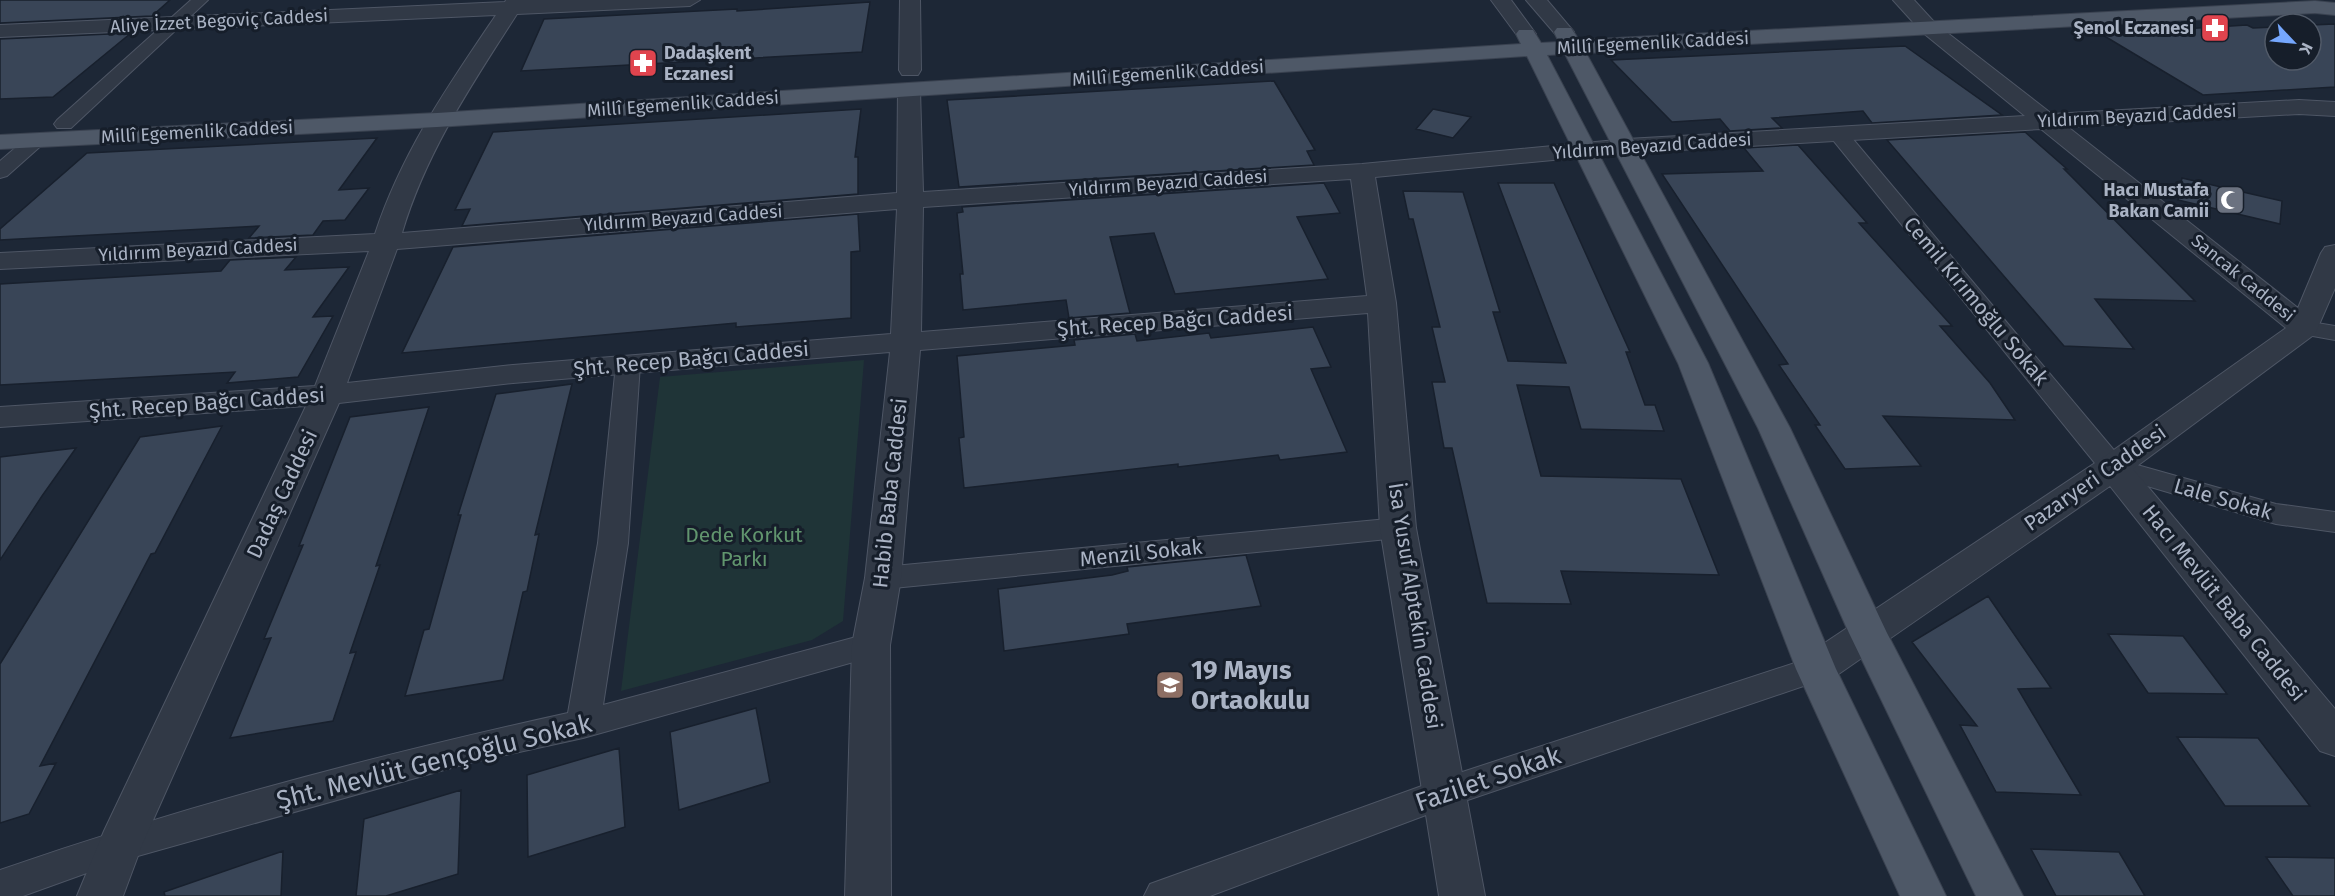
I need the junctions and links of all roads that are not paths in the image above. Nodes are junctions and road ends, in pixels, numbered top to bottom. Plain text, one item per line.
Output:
1 (200, 0) edge
2 (690, 0) edge
3 (910, 0) edge
4 (1501, 0) edge
5 (1536, 0) edge
6 (2177, 0) edge
7 (514, 4) edge
8 (2311, 4) edge
9 (2335, 9) edge
10 (1916, 14) edge
11 (173, 24) junction
12 (0, 31) edge
13 (1568, 40) junction
14 (1531, 42) junction
15 (909, 80) junction
16 (2335, 109) edge
17 (442, 111) junction
18 (2047, 120) junction
19 (64, 124) junction
20 (0, 126) edge
21 (1840, 136) junction
22 (36, 140) junction
23 (0, 142) edge
24 (1627, 146) junction
25 (1585, 149) junction
26 (1362, 171) junction
27 (0, 172) edge
28 (910, 200) junction
29 (386, 242) junction
30 (2335, 253) edge
31 (0, 261) edge
32 (1382, 303) junction
33 (2320, 331) edge
34 (906, 342) junction
35 (628, 364) junction
36 (327, 395) junction
37 (0, 417) edge
38 (2113, 467) junction
39 (2335, 522) edge
40 (1398, 528) junction
41 (883, 578) junction
42 (1868, 633) junction
43 (871, 645) junction
44 (1816, 669) junction
45 (583, 724) junction
46 (2335, 739) edge
47 (1444, 793) junction
48 (120, 845) junction
49 (0, 887) edge
50 (100, 896) edge
51 (868, 896) edge
52 (1163, 896) edge
53 (1462, 896) edge
54 (1923, 896) edge
55 (2000, 896) edge

1 - 11 street
2 - 7 street, Aliye İzzet Begoviç Caddesi
3 - 15 street, Habib Baba Caddesi
4 - 14 street
5 - 13 street
6 - 10 main road, Millî Egemenlik Caddesi
7 - 11 street, Aliye İzzet Begoviç Caddesi
7 - 17 street, Dadaş Caddesi
8 - 9 main road, Millî Egemenlik Caddesi
8 - 10 main road, Millî Egemenlik Caddesi
10 - 13 main road, Millî Egemenlik Caddesi
10 - 18 street, Sancak Caddesi
11 - 12 street, Aliye İzzet Begoviç Caddesi
11 - 19 street
13 - 14 main road, Millî Egemenlik Caddesi
13 - 24 main road
14 - 15 main road, Millî Egemenlik Caddesi
14 - 25 main road
15 - 17 main road, Millî Egemenlik Caddesi
15 - 28 street, Habib Baba Caddesi
16 - 18 street, Yıldırım Beyazıd Caddesi
17 - 19 main road, Millî Egemenlik Caddesi
17 - 22 main road, Millî Egemenlik Caddesi
17 - 29 street, Dadaş Caddesi
18 - 21 street, Yıldırım Beyazıd Caddesi
18 - 33 street, Sancak Caddesi
19 - 20 main road, Millî Egemenlik Caddesi
21 - 24 street, Yıldırım Beyazıd Caddesi
21 - 38 street, Cemil Kırımoğlu Sokak
22 - 23 main road, Millî Egemenlik Caddesi
22 - 27 street
24 - 25 street, Yıldırım Beyazıd Caddesi
24 - 42 main road
25 - 26 street, Yıldırım Beyazıd Caddesi
25 - 44 main road
26 - 28 street, Yıldırım Beyazıd Caddesi
26 - 32 street, İsa Yusuf Alptekin Caddesi
28 - 29 street, Yıldırım Beyazıd Caddesi
28 - 34 street, Habib Baba Caddesi
29 - 31 street, Yıldırım Beyazıd Caddesi
29 - 36 street, Dadaş Caddesi
30 - 33 street
32 - 34 street, Şht. Recep Bağcı Caddesi
32 - 40 street, İsa Yusuf Alptekin Caddesi
33 - 38 street, Pazaryeri Caddesi
34 - 35 street, Şht. Recep Bağcı Caddesi
34 - 41 street, Habib Baba Caddesi
35 - 36 street, Şht. Recep Bağcı Caddesi
35 - 45 street
36 - 37 street, Şht. Recep Bağcı Caddesi
36 - 48 street, Dadaş Caddesi
38 - 39 street, Lale Sokak
38 - 42 street, Pazaryeri Caddesi
38 - 46 street, Hacı Mevlüt Baba Caddesi
40 - 41 street, Menzil Sokak
40 - 47 street, İsa Yusuf Alptekin Caddesi
41 - 43 street, Habib Baba Caddesi
42 - 44 street, Pazaryeri Caddesi
42 - 55 main road
43 - 45 street, Şht. Mevlüt Gençoğlu Sokak
43 - 51 street, Habib Baba Caddesi
44 - 47 street, Fazilet Sokak
44 - 54 main road
45 - 48 street, Şht. Mevlüt Gençoğlu Sokak
47 - 52 street, Fazilet Sokak
47 - 53 street, İsa Yusuf Alptekin Caddesi
48 - 49 street, Şht. Mevlüt Gençoğlu Sokak
48 - 50 street, Dadaş Caddesi

